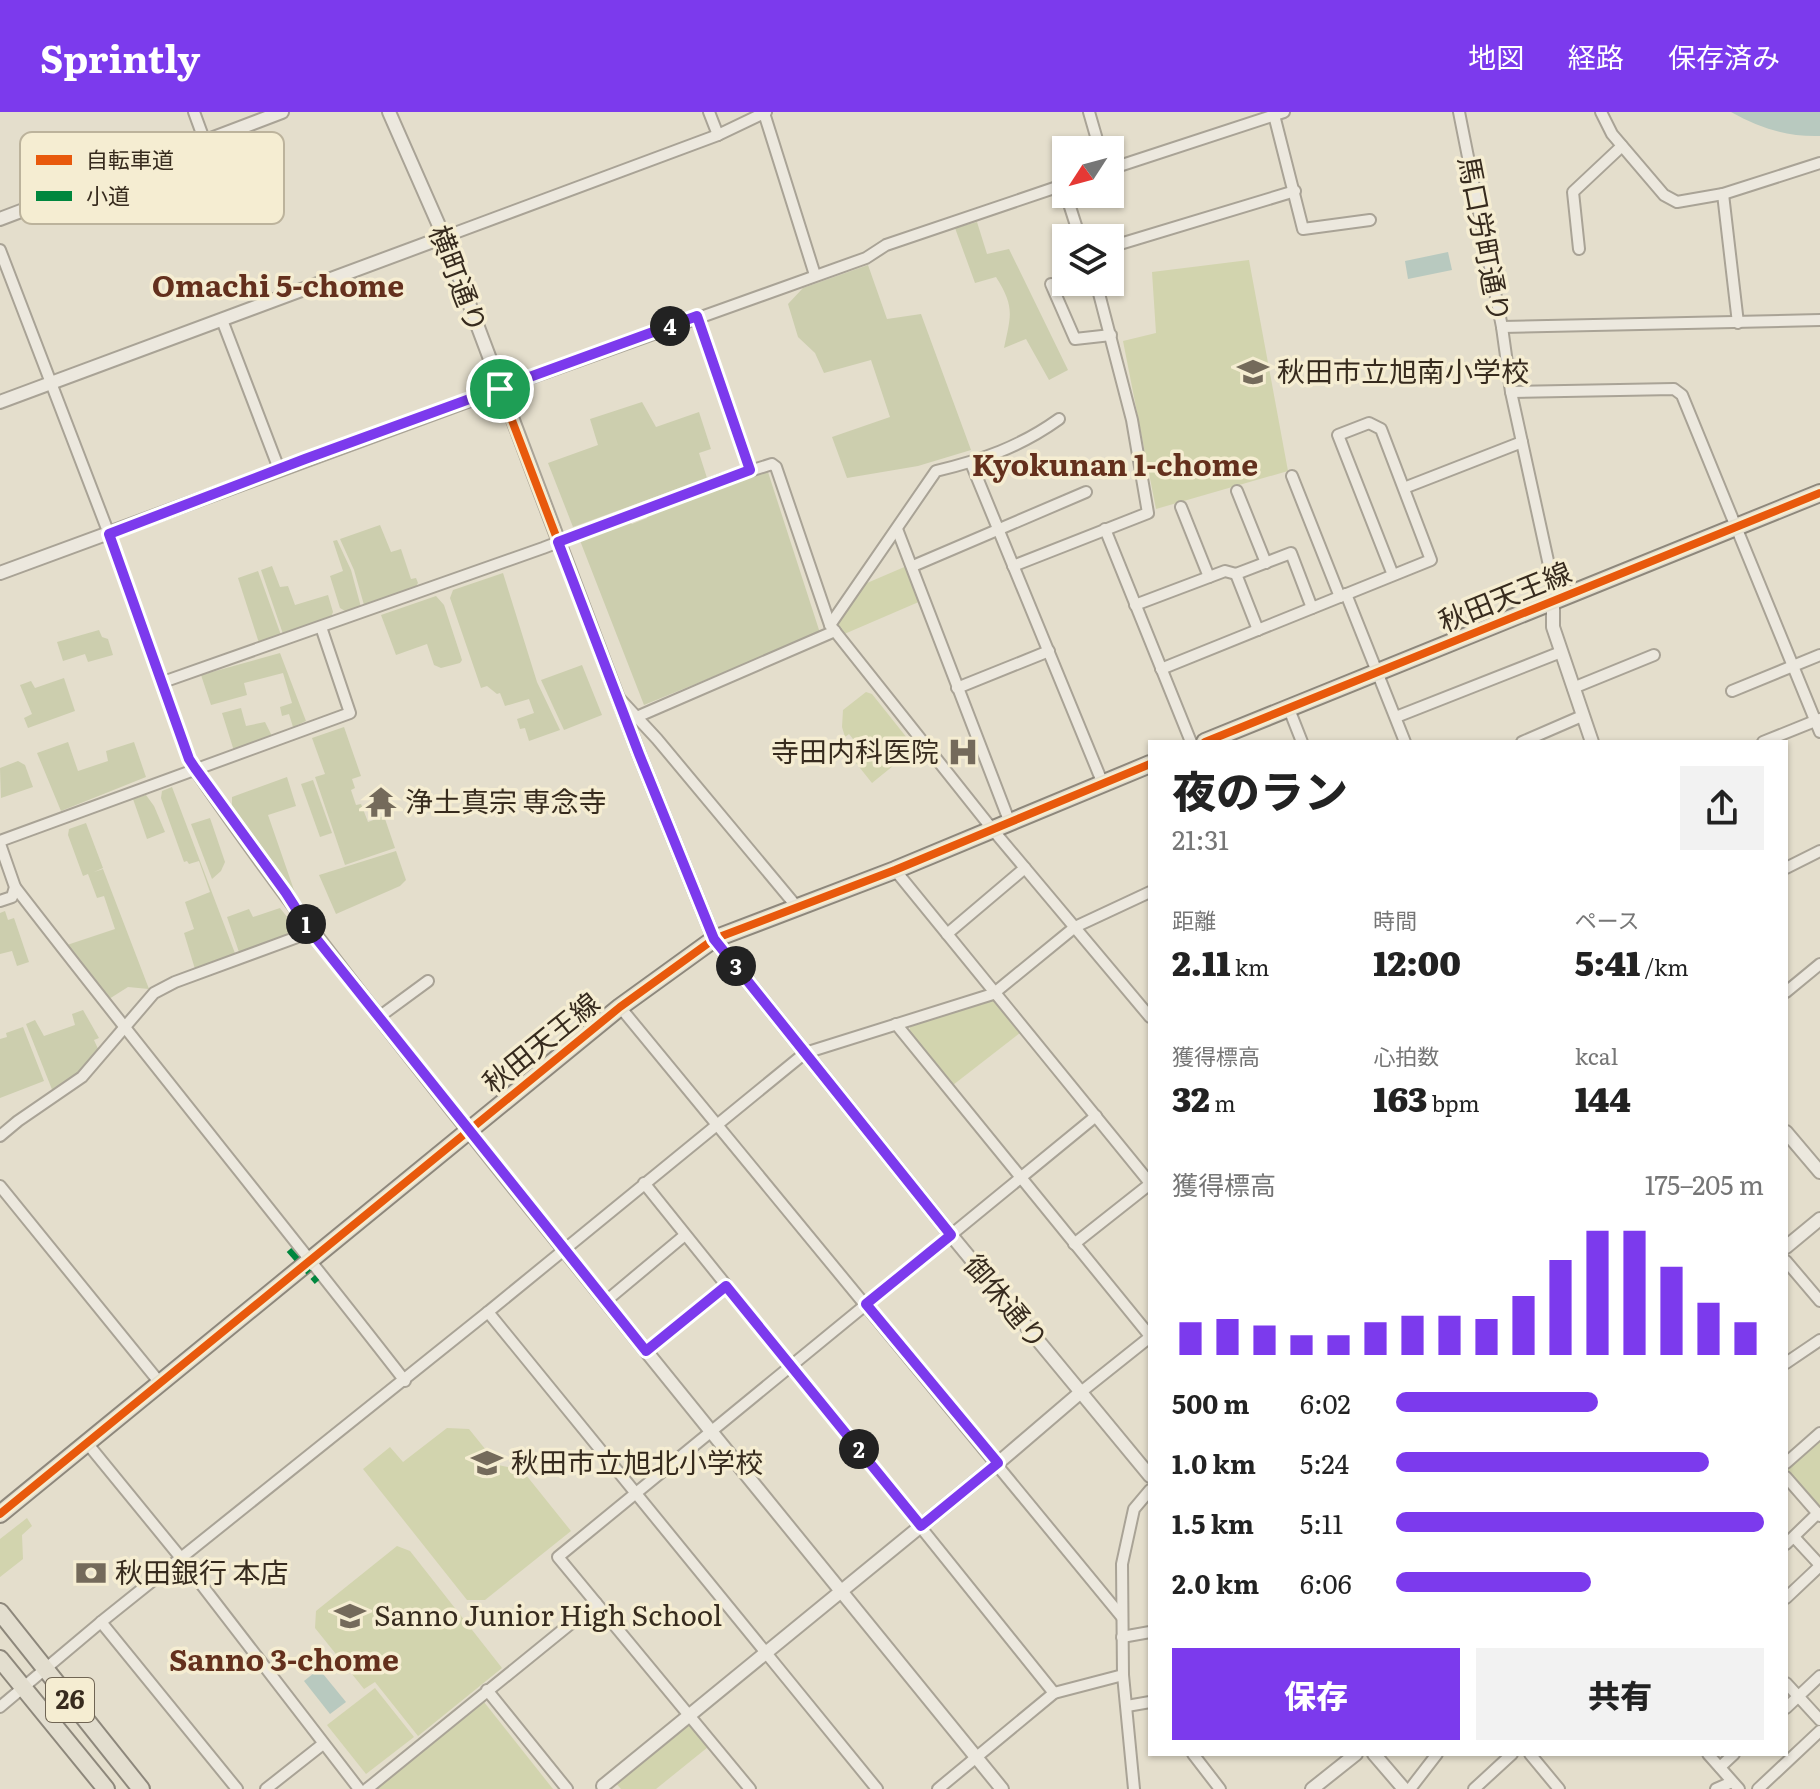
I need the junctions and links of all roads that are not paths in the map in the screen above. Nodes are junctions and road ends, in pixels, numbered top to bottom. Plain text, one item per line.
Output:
1 (194, 112) edge
2 (282, 112) edge
3 (389, 112) edge
4 (709, 112) edge
5 (765, 112) edge
6 (1089, 112) edge
7 (1459, 112) edge
8 (1601, 112) edge
9 (1279, 114) edge
10 (201, 132) edge
11 (231, 132) edge
12 (718, 135) junction
13 (1096, 136) edge
14 (1622, 146) junction
15 (1820, 163) edge
16 (1124, 164) edge
17 (1052, 188) edge
18 (1295, 191) junction
19 (1723, 194) junction
20 (20, 211) edge
21 (0, 219) edge
22 (1370, 220) dead end
23 (444, 237) junction
24 (1124, 243) edge
25 (1579, 249) dead end
26 (0, 250) edge
27 (815, 275) junction
28 (1051, 284) dead end
29 (1100, 296) edge
30 (697, 316) junction
31 (222, 320) junction
32 (1820, 320) edge
33 (1738, 323) junction
34 (1502, 327) junction
35 (1111, 335) junction
36 (50, 384) junction
37 (500, 389) junction
38 (1511, 392) junction
39 (0, 402) edge
40 (1059, 419) dead end
41 (1522, 442) junction
42 (971, 463) junction
43 (279, 469) junction
44 (750, 470) junction
45 (1292, 476) dead end
46 (1404, 488) junction
47 (1237, 491) dead end
48 (1086, 492) dead end
49 (1820, 493) edge
50 (1181, 507) dead end
51 (1736, 527) junction
52 (897, 529) junction
53 (1105, 529) junction
54 (998, 531) junction
55 (109, 534) junction
56 (558, 542) junction
57 (1266, 563) junction
58 (913, 566) junction
59 (1013, 566) junction
60 (0, 573) edge
61 (1236, 574) junction
62 (1393, 575) junction
63 (1209, 577) junction
64 (1343, 596) junction
65 (1553, 602) junction
66 (1135, 605) junction
67 (1312, 608) junction
68 (321, 627) junction
69 (833, 628) junction
70 (1258, 630) junction
71 (1049, 651) junction
72 (1561, 652) junction
73 (1654, 655) dead end
74 (1820, 655) edge
75 (1793, 666) junction
76 (1161, 669) junction
77 (1378, 671) junction
78 (163, 682) junction
79 (957, 688) junction
80 (1573, 688) junction
81 (1732, 691) dead end
82 (1289, 709) junction
83 (1582, 716) junction
84 (1396, 717) junction
85 (632, 719) junction
86 (1818, 720) edge
87 (1820, 732) edge
88 (1190, 740) edge
89 (1210, 740) edge
90 (1301, 740) edge
91 (1404, 740) edge
92 (1527, 740) edge
93 (1591, 740) edge
94 (1768, 740) edge
95 (1148, 765) edge
96 (195, 768) junction
97 (1103, 784) junction
98 (1010, 823) junction
99 (993, 830) junction
100 (0, 842) edge
101 (1820, 851) edge
102 (1788, 867) edge
103 (1025, 868) junction
104 (895, 870) junction
105 (15, 887) junction
106 (1147, 894) edge
107 (0, 901) edge
108 (797, 907) junction
109 (1075, 927) junction
110 (311, 932) junction
111 (947, 934) junction
112 (714, 939) junction
113 (1820, 964) edge
114 (428, 981) dead end
115 (1788, 990) edge
116 (993, 994) junction
117 (620, 1007) junction
118 (1148, 1015) edge
119 (379, 1017) junction
120 (896, 1024) junction
121 (125, 1029) junction
122 (805, 1053) junction
123 (1096, 1116) junction
124 (719, 1125) junction
125 (468, 1130) junction
126 (1788, 1134) edge
127 (0, 1136) edge
128 (1820, 1172) edge
129 (1019, 1177) junction
130 (1148, 1181) edge
131 (644, 1183) junction
132 (0, 1186) edge
133 (1148, 1186) edge
134 (1820, 1219) edge
135 (685, 1235) junction
136 (951, 1235) junction
137 (1074, 1244) junction
138 (1788, 1245) edge
139 (563, 1249) junction
140 (311, 1260) junction
141 (1788, 1263) edge
142 (726, 1286) junction
143 (606, 1301) junction
144 (1820, 1301) edge
145 (866, 1304) junction
146 (488, 1312) junction
147 (1148, 1335) edge
148 (1148, 1339) edge
149 (1820, 1340) edge
150 (646, 1351) junction
151 (1788, 1362) edge
152 (791, 1364) junction
153 (405, 1381) junction
154 (160, 1383) junction
155 (1081, 1392) junction
156 (711, 1430) junction
157 (1820, 1433) edge
158 (87, 1443) junction
159 (1788, 1461) edge
160 (998, 1463) junction
161 (1148, 1474) edge
162 (1788, 1479) edge
163 (636, 1491) junction
164 (1148, 1492) edge
165 (2, 1509) edge
166 (1819, 1515) edge
167 (921, 1526) junction
168 (1790, 1540) edge
169 (181, 1558) junction
170 (1820, 1566) edge
171 (842, 1591) junction
172 (1788, 1596) edge
173 (596, 1603) junction
174 (0, 1612) edge
175 (1122, 1617) junction
176 (101, 1622) junction
177 (1148, 1632) edge
178 (1122, 1637) junction
179 (766, 1652) junction
180 (0, 1659) edge
181 (45, 1669) junction
182 (1123, 1675) junction
183 (1820, 1676) edge
184 (1788, 1685) edge
185 (23, 1688) junction
186 (487, 1690) junction
187 (1054, 1693) junction
188 (1799, 1696) junction
189 (1148, 1702) edge
190 (1127, 1706) junction
191 (1788, 1706) edge
192 (0, 1707) edge
193 (689, 1715) junction
194 (1820, 1720) edge
195 (1820, 1731) edge
196 (323, 1744) junction
197 (1195, 1756) edge
198 (1353, 1756) edge
199 (1376, 1756) edge
200 (1435, 1756) edge
201 (1510, 1756) edge
202 (1532, 1756) edge
203 (1710, 1756) edge
204 (1732, 1756) edge
205 (976, 1757) junction
206 (1720, 1767) junction
207 (1736, 1785) edge
208 (602, 1788) edge
209 (106, 1789) edge
210 (141, 1789) edge
211 (237, 1789) edge
212 (266, 1789) edge
213 (359, 1789) edge
214 (367, 1789) edge
215 (567, 1789) edge
216 (750, 1789) edge
217 (877, 1789) edge
218 (938, 1789) edge
219 (1002, 1789) edge
220 (1134, 1789) edge
221 (1220, 1789) edge
222 (1312, 1789) edge
223 (1404, 1789) edge
224 (1410, 1789) edge
225 (1474, 1789) edge
226 (1559, 1789) edge
227 (1716, 1789) edge
228 (1758, 1789) edge

1 - 10 street
2 - 11 street
3 - 23 street, 横町通り
4 - 12 street
5 - 12 street
5 - 27 street
6 - 13 street
7 - 34 street, 馬口労町通り
8 - 14 street
9 - 16 street
9 - 18 street
12 - 23 street
14 - 19 street
14 - 25 street
15 - 19 street
17 - 27 street
18 - 22 street
18 - 24 street
19 - 33 street
20 - 21 street
23 - 31 street
23 - 37 street, 横町通り
26 - 36 street
27 - 30 street
28 - 35 street
29 - 35 street
30 - 37 street
30 - 44 street
31 - 36 street
31 - 43 street
32 - 33 street
33 - 34 street
34 - 38 street, 馬口労町通り
35 - 53 street
36 - 39 street
36 - 55 street
37 - 43 street
37 - 56 street, 横町通り
38 - 41 street, 馬口労町通り
38 - 51 street
40 - 42 street
41 - 46 street
41 - 65 street, 馬口労町通り
42 - 52 street
42 - 54 street
43 - 55 street
44 - 56 street
44 - 69 street
45 - 64 street
46 - 62 street
46 - 62 street
47 - 57 street
48 - 54 street
49 - 51 main road, 秋田天王線
50 - 63 street
51 - 65 main road, 秋田天王線
51 - 75 street
52 - 58 street
52 - 69 street
53 - 59 street
53 - 66 street
54 - 58 street
54 - 59 street
55 - 60 street
55 - 78 street
56 - 68 street
56 - 85 street, 横町通り
57 - 61 street
57 - 67 street
58 - 79 street
59 - 71 street
61 - 63 street
61 - 70 street
62 - 64 street
63 - 66 street
64 - 67 street
64 - 77 street
65 - 72 street
65 - 77 main road, 秋田天王線
66 - 76 street
67 - 70 street
68 - 78 street
68 - 96 street
69 - 85 street
69 - 99 street
70 - 76 street
71 - 79 street
71 - 97 street
72 - 80 street
72 - 84 street
73 - 80 street
74 - 75 street
75 - 81 street
75 - 86 street
76 - 88 street
77 - 82 main road, 秋田天王線
77 - 84 street
78 - 96 street
79 - 98 street
80 - 83 street
82 - 89 main road, 秋田天王線
82 - 90 street
83 - 92 street
83 - 93 street
84 - 91 street
85 - 108 street
85 - 112 street, 横町通り
86 - 87 street
86 - 94 street
95 - 97 main road, 秋田天王線
96 - 100 street
96 - 110 street
97 - 98 main road, 秋田天王線
98 - 99 main road, 秋田天王線
99 - 103 street
99 - 104 main road, 秋田天王線
100 - 105 street
101 - 102 street
103 - 109 street
103 - 111 street
104 - 108 main road, 秋田天王線
104 - 111 street
105 - 107 street
105 - 121 street
106 - 109 street
108 - 112 main road, 秋田天王線
109 - 116 street
109 - 118 street
110 - 119 street
110 - 121 street
111 - 116 street
112 - 117 main road, 秋田天王線
112 - 122 street, 御休通り
113 - 115 street
114 - 119 street
116 - 120 street
116 - 123 street
117 - 124 street
117 - 125 main road, 秋田天王線
119 - 125 street
120 - 122 street
120 - 129 street
121 - 127 street
121 - 140 street
122 - 124 street
122 - 136 street, 御休通り
123 - 129 street
123 - 130 street
124 - 131 street
124 - 145 street
125 - 139 street
125 - 140 main road, 秋田天王線
126 - 128 street
129 - 136 street
129 - 137 street
131 - 135 street
131 - 139 street
132 - 154 street
133 - 137 street
134 - 138 street
135 - 142 street
135 - 143 street
136 - 145 street
136 - 155 street, 御休通り
137 - 147 street
139 - 143 street
139 - 146 street
140 - 153 street
140 - 154 main road, 秋田天王線
141 - 144 street
142 - 150 street
142 - 152 street
143 - 150 street
145 - 152 street
145 - 160 street
146 - 153 street
146 - 163 street
148 - 155 street
149 - 151 street
150 - 156 street
152 - 156 street
152 - 167 street
153 - 169 street
154 - 158 main road, 秋田天王線
155 - 160 street
155 - 161 street, 御休通り
156 - 163 street
156 - 171 street
157 - 159 street
158 - 165 main road, 秋田天王線
158 - 169 street
160 - 167 street
160 - 175 street
162 - 166 street
163 - 173 street
163 - 179 street
164 - 175 street
166 - 168 street
167 - 171 street
167 - 187 street
168 - 170 street
169 - 176 street
169 - 196 street
170 - 172 street
171 - 179 street
171 - 205 street
173 - 186 street
173 - 193 street
174 - 181 main road, 26
175 - 178 street
176 - 181 street
176 - 211 street
177 - 178 street
178 - 182 street
179 - 193 street
179 - 217 street
180 - 185 main road, 26
181 - 185 street
181 - 210 main road, 26
182 - 187 street
182 - 190 street
183 - 188 street
184 - 188 street
185 - 192 street
185 - 209 main road, 26
186 - 214 street
186 - 215 street
187 - 205 street
188 - 191 street
188 - 194 street
189 - 190 street
190 - 220 street
193 - 208 street
193 - 216 street
195 - 228 street
196 - 212 street
196 - 213 street
197 - 221 street
198 - 222 street
199 - 223 street
200 - 224 street
201 - 225 street
202 - 226 street
203 - 206 street
204 - 206 street
205 - 218 street
205 - 219 street
206 - 207 street
207 - 227 street

